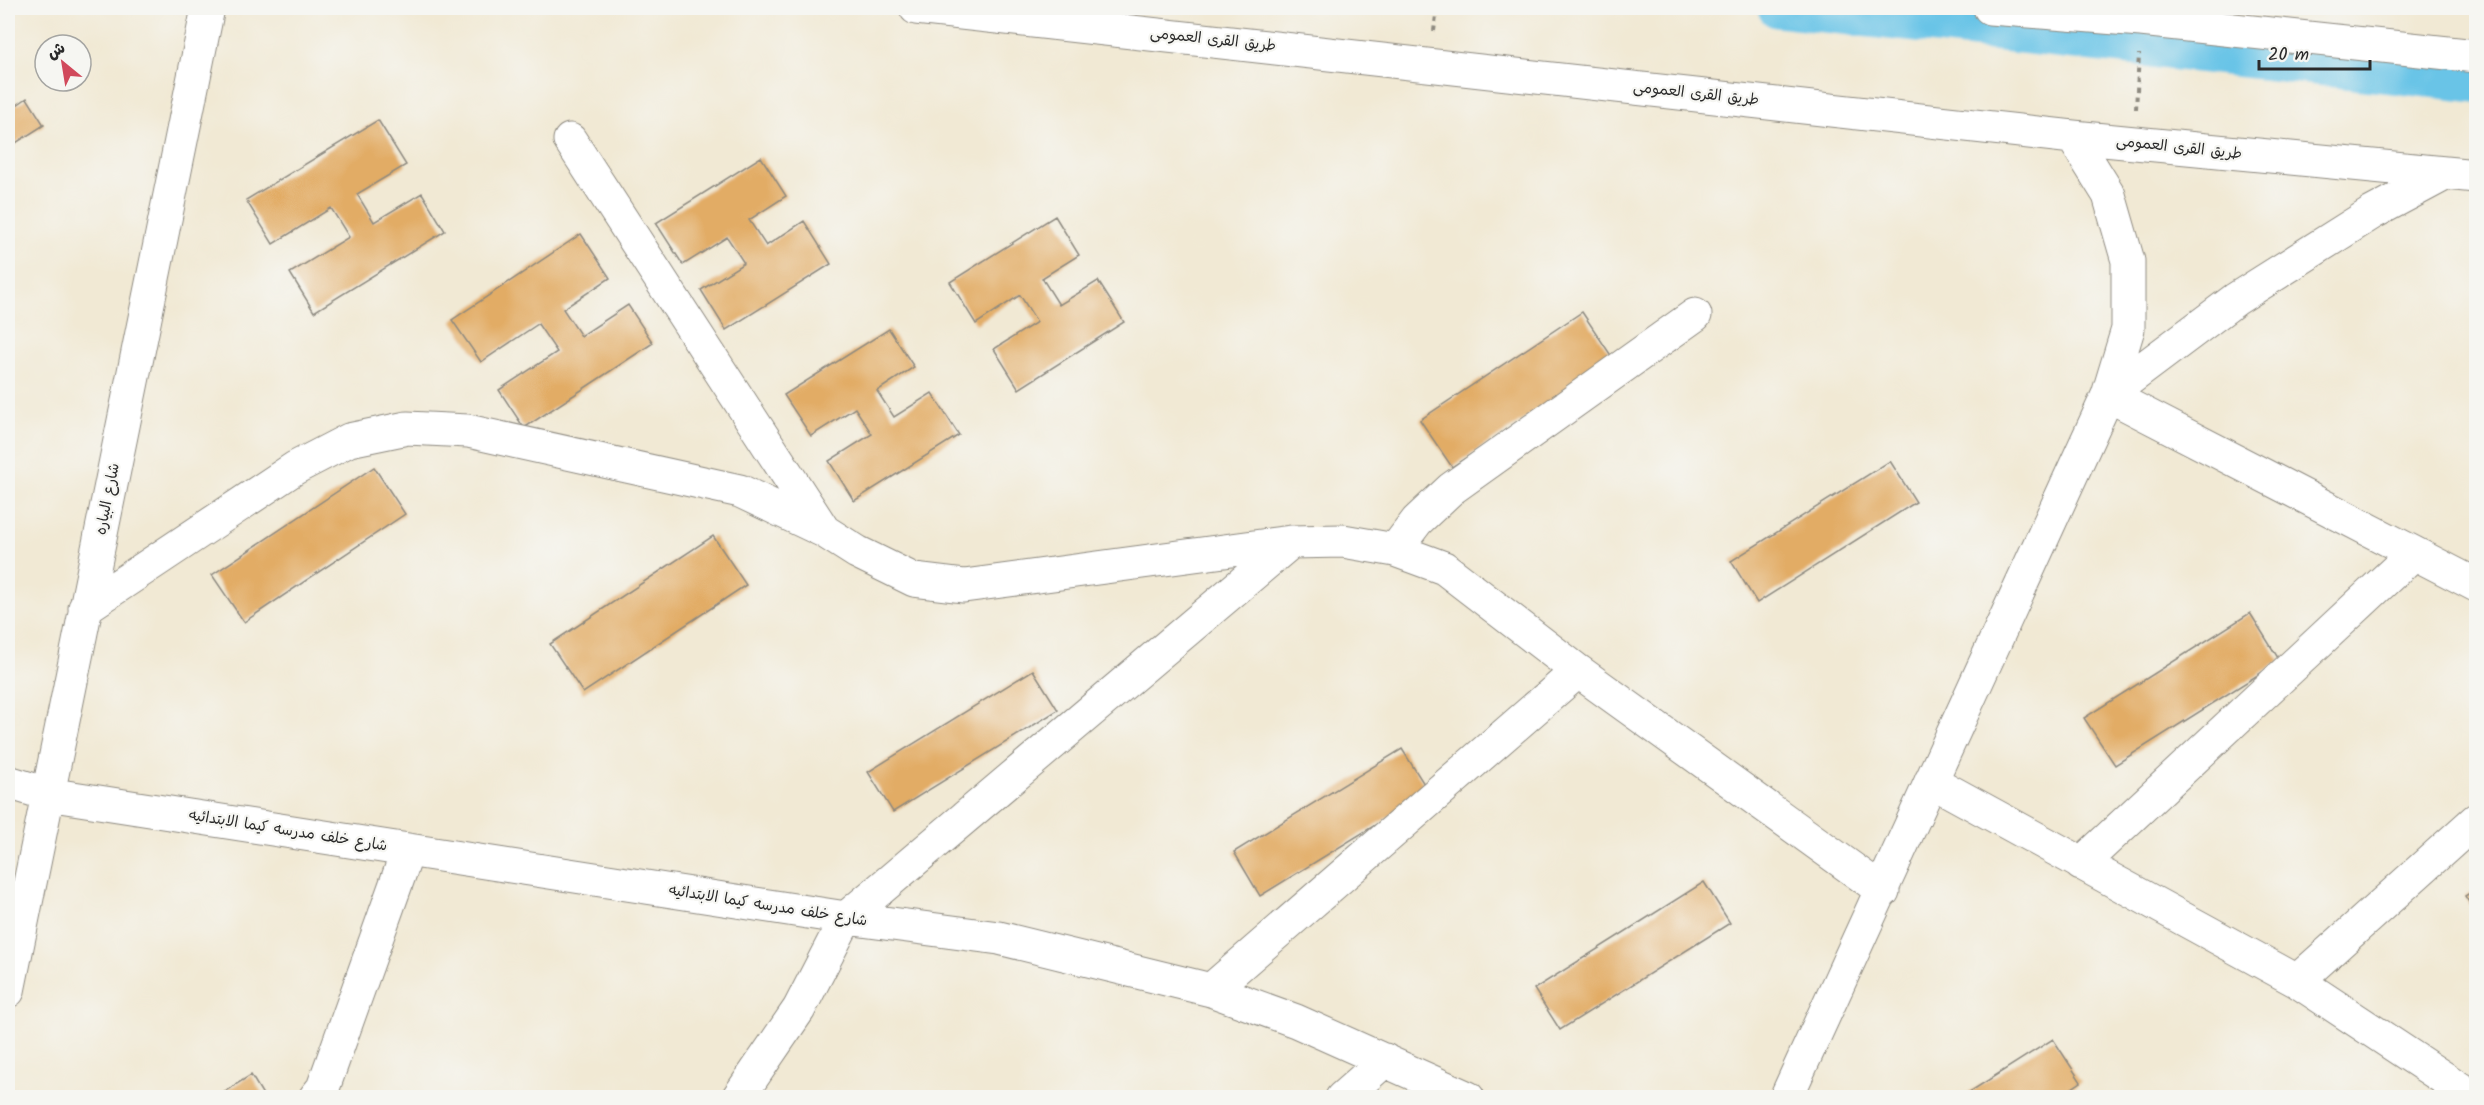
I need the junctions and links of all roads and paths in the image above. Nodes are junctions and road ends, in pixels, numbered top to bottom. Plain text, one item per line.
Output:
1 (207, 8) edge
2 (916, 8) edge
3 (1990, 8) edge
4 (2476, 56) edge
5 (2073, 137) junction
6 (570, 140) dead end
7 (2442, 175) junction
8 (2476, 176) edge
9 (1695, 315) dead end
10 (2108, 395) junction
11 (824, 531) junction
12 (1291, 542) junction
13 (1395, 550) junction
14 (2413, 554) junction
15 (2476, 585) edge
16 (86, 608) junction
17 (1578, 671) junction
18 (1931, 781) junction
19 (8, 782) edge
20 (47, 794) junction
21 (2476, 820) edge
22 (408, 850) junction
23 (2081, 864) junction
24 (1883, 891) junction
25 (846, 918) junction
26 (2297, 981) junction
27 (1211, 990) junction
28 (8, 991) edge
29 (1385, 1060) junction
30 (315, 1098) edge
31 (738, 1098) edge
32 (1342, 1098) edge
33 (1468, 1098) edge
34 (1786, 1098) edge
35 (2474, 1098) edge

1 - 16 street, شارع البياره
2 - 5 street, طريق القرى العمومى
3 - 4 street
5 - 7 street, طريق القرى العمومى
5 - 10 street
6 - 11 street
7 - 8 street, طريق القرى العمومى
7 - 10 street
9 - 13 street
10 - 14 street
10 - 18 street
11 - 12 street
11 - 16 street
12 - 13 street
12 - 25 street
13 - 17 street
14 - 15 street
14 - 23 street
16 - 20 street, شارع البياره
17 - 24 street
17 - 27 street
18 - 23 street
18 - 24 street
19 - 20 street, شارع خلف مدرسه كيما الابتدائيه
20 - 22 street, شارع خلف مدرسه كيما الابتدائيه
20 - 28 street, شارع البياره
21 - 26 street
22 - 25 street, شارع خلف مدرسه كيما الابتدائيه
22 - 30 street
23 - 26 street
24 - 34 street
25 - 27 street, شارع خلف مدرسه كيما الابتدائيه
25 - 31 street
26 - 35 street
27 - 29 street, شارع خلف مدرسه كيما الابتدائيه
29 - 32 street
29 - 33 street, شارع خلف مدرسه كيما الابتدائيه

